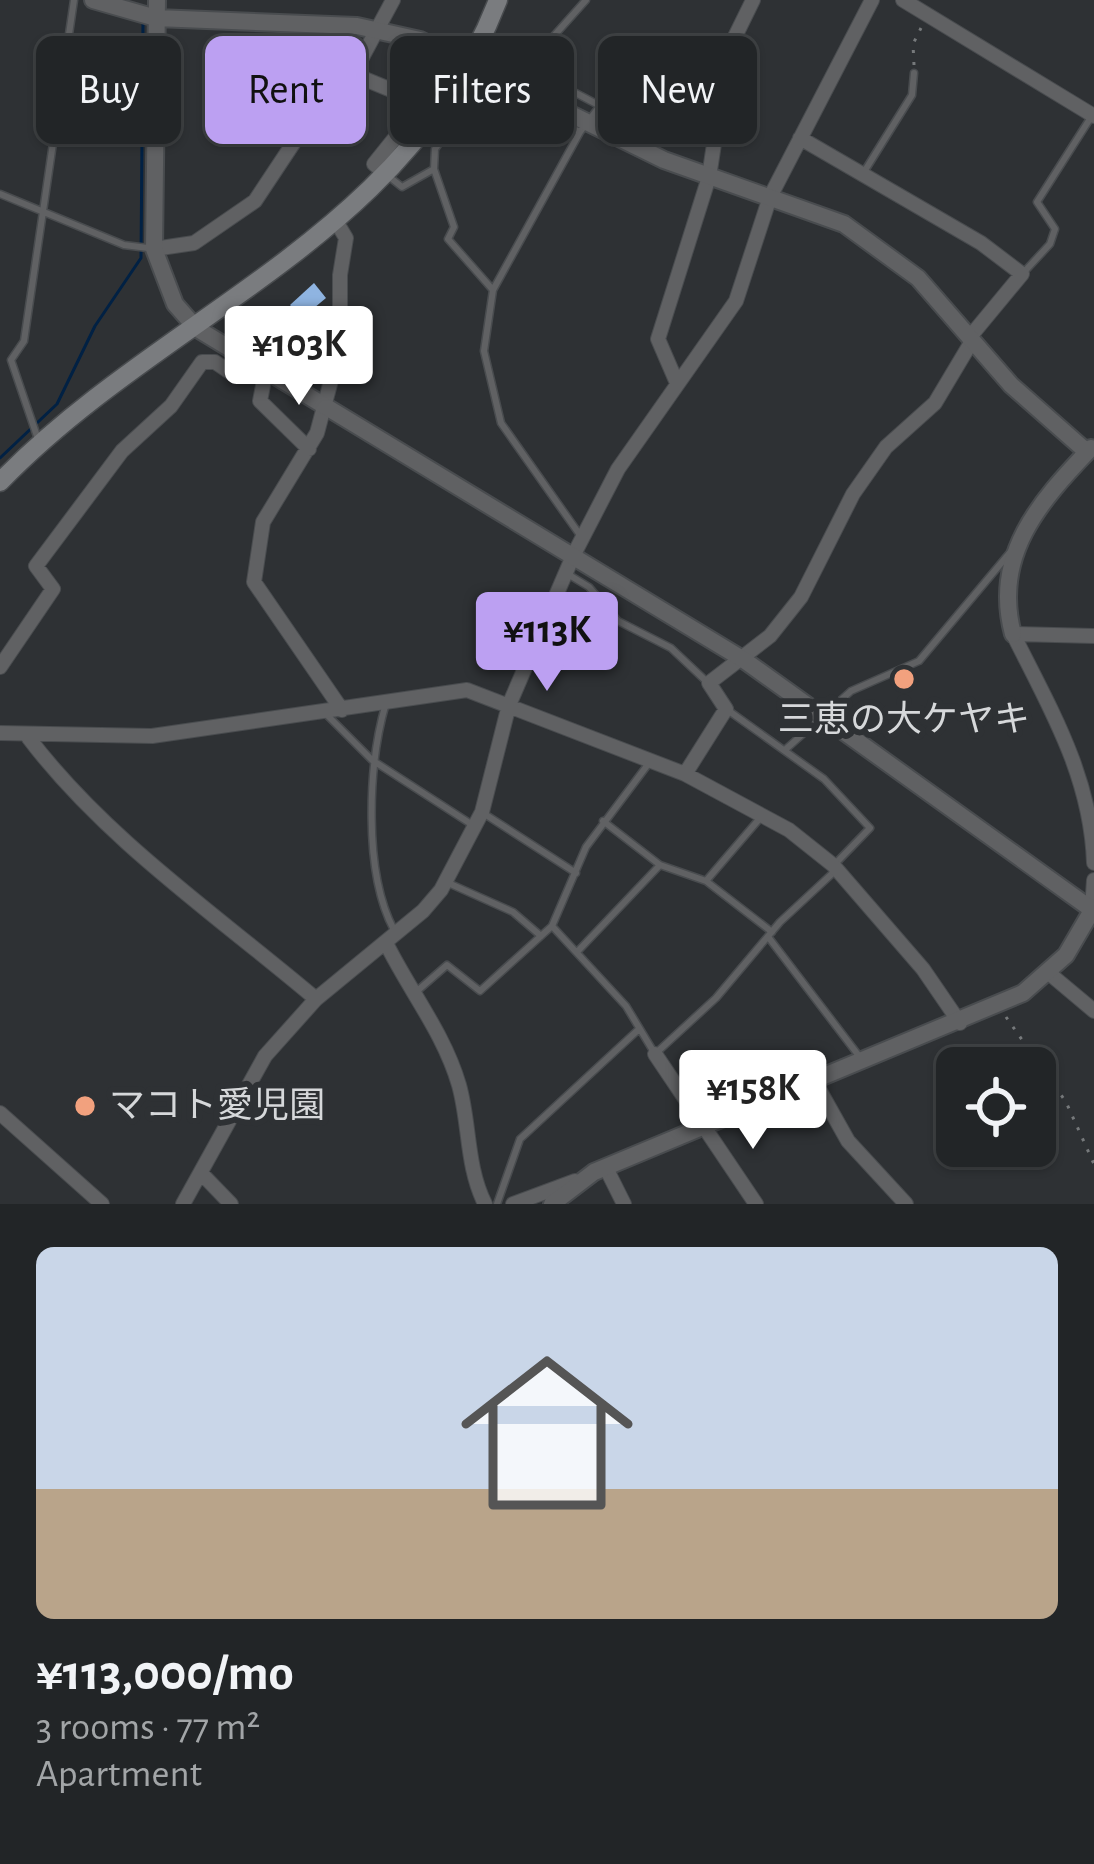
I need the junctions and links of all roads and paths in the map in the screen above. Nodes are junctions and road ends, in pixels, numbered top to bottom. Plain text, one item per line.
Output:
1 (74, 0) edge
2 (93, 0) edge
3 (393, 0) edge
4 (498, 0) edge
5 (586, 0) edge
6 (753, 0) edge
7 (872, 0) edge
8 (903, 0) edge
9 (156, 9) edge
10 (928, 16) junction
11 (377, 29) junction
12 (398, 36) edge
13 (482, 36) edge
14 (735, 36) edge
15 (366, 47) edge
16 (914, 73) joint
17 (366, 80) edge
18 (574, 112) edge
19 (1094, 115) edge
20 (598, 116) edge
21 (590, 120) junction
22 (800, 138) junction
23 (293, 144) edge
24 (415, 144) edge
25 (714, 144) edge
26 (434, 169) junction
27 (864, 172) junction
28 (387, 176) junction
29 (710, 177) junction
30 (0, 194) edge
31 (770, 197) junction
32 (41, 211) junction
33 (337, 223) junction
34 (154, 249) junction
35 (1022, 274) junction
36 (493, 290) junction
37 (196, 328) junction
38 (970, 339) junction
39 (249, 364) junction
40 (265, 375) junction
41 (677, 383) junction
42 (322, 406) junction
43 (39, 442) junction
44 (309, 449) junction
45 (1090, 449) edge
46 (0, 482) edge
47 (582, 538) junction
48 (1014, 548) junction
49 (569, 564) junction
50 (1013, 634) junction
51 (1094, 636) edge
52 (744, 660) junction
53 (0, 667) edge
54 (709, 683) junction
55 (386, 703) junction
56 (509, 705) junction
57 (725, 709) junction
58 (343, 710) junction
59 (324, 713) junction
60 (824, 715) junction
61 (0, 733) edge
62 (28, 737) junction
63 (786, 749) junction
64 (372, 760) junction
65 (651, 760) junction
66 (685, 773) junction
67 (761, 818) junction
68 (478, 819) junction
69 (603, 820) junction
70 (1094, 863) edge
71 (660, 866) junction
72 (835, 867) junction
73 (576, 872) junction
74 (1094, 880) edge
75 (445, 881) junction
76 (706, 881) junction
77 (1094, 909) edge
78 (552, 926) junction
79 (770, 935) junction
80 (541, 936) junction
81 (391, 938) junction
82 (577, 952) junction
83 (1050, 974) junction
84 (412, 995) junction
85 (316, 999) junction
86 (998, 1005) junction
87 (1094, 1011) edge
88 (960, 1023) junction
89 (638, 1030) junction
90 (655, 1054) junction
91 (865, 1064) junction
92 (816, 1084) junction
93 (0, 1113) edge
94 (708, 1126) junction
95 (1094, 1164) edge
96 (606, 1168) junction
97 (201, 1173) junction
98 (580, 1180) junction
99 (103, 1204) edge
100 (183, 1204) edge
101 (231, 1204) edge
102 (485, 1204) edge
103 (497, 1204) edge
104 (514, 1204) edge
105 (552, 1204) edge
106 (624, 1204) edge
107 (756, 1204) edge
108 (906, 1204) edge

1 - 32 lane
2 - 9 street
3 - 11 street
4 - 13 main road
5 - 21 lane
6 - 14 street
7 - 22 street
8 - 10 street
9 - 11 street
9 - 34 street
10 - 16 path
10 - 19 street
11 - 12 street
11 - 15 street
16 - 27 lane
17 - 28 street
18 - 21 street
19 - 35 lane
20 - 21 lane
21 - 26 lane
21 - 29 street
21 - 36 lane
22 - 27 street
22 - 31 street
23 - 34 street
24 - 28 main road
25 - 29 street
26 - 28 lane
26 - 36 lane
27 - 35 street
28 - 33 main road
29 - 31 street
29 - 41 street
30 - 32 lane
31 - 38 street
31 - 41 street
32 - 34 lane
32 - 43 lane
33 - 37 main road
33 - 42 street
34 - 37 street
35 - 38 street
36 - 47 lane
37 - 39 street
37 - 43 main road
38 - 45 street
38 - 52 street
39 - 40 street
39 - 53 street
40 - 42 street
40 - 44 street
41 - 47 street
42 - 44 street
42 - 49 street
43 - 46 main road
44 - 58 street
45 - 48 street
47 - 49 street
48 - 50 street
48 - 60 lane
49 - 52 street
49 - 54 lane
49 - 56 street
50 - 51 street
50 - 70 street
52 - 54 street
52 - 60 street
54 - 57 street
55 - 56 street
55 - 58 street
55 - 64 lane
56 - 65 street
56 - 68 street
57 - 63 lane
57 - 66 street
58 - 59 street
59 - 62 street
59 - 64 lane
60 - 63 lane
60 - 77 street
61 - 62 street
62 - 85 street
63 - 72 lane
64 - 68 lane
64 - 81 lane
65 - 66 street
65 - 69 lane
66 - 67 street
67 - 72 street
67 - 76 lane
68 - 73 lane
68 - 75 street
69 - 71 lane
69 - 73 lane
71 - 76 lane
71 - 82 lane
72 - 79 lane
72 - 88 street
73 - 78 lane
74 - 77 street
75 - 80 lane
75 - 81 street
76 - 79 lane
77 - 83 street
78 - 80 lane
78 - 82 lane
79 - 90 lane
79 - 91 lane
80 - 84 lane
81 - 84 street
81 - 85 street
82 - 89 lane
83 - 86 street
83 - 87 street
84 - 102 street
85 - 97 street
86 - 88 street
86 - 95 path
88 - 91 street
89 - 90 lane
89 - 103 lane
90 - 94 street
91 - 92 street
92 - 94 street
92 - 108 street
93 - 99 street
94 - 96 street
94 - 107 street
96 - 98 street
96 - 106 street
97 - 100 street
97 - 101 street
98 - 104 street
98 - 105 street

